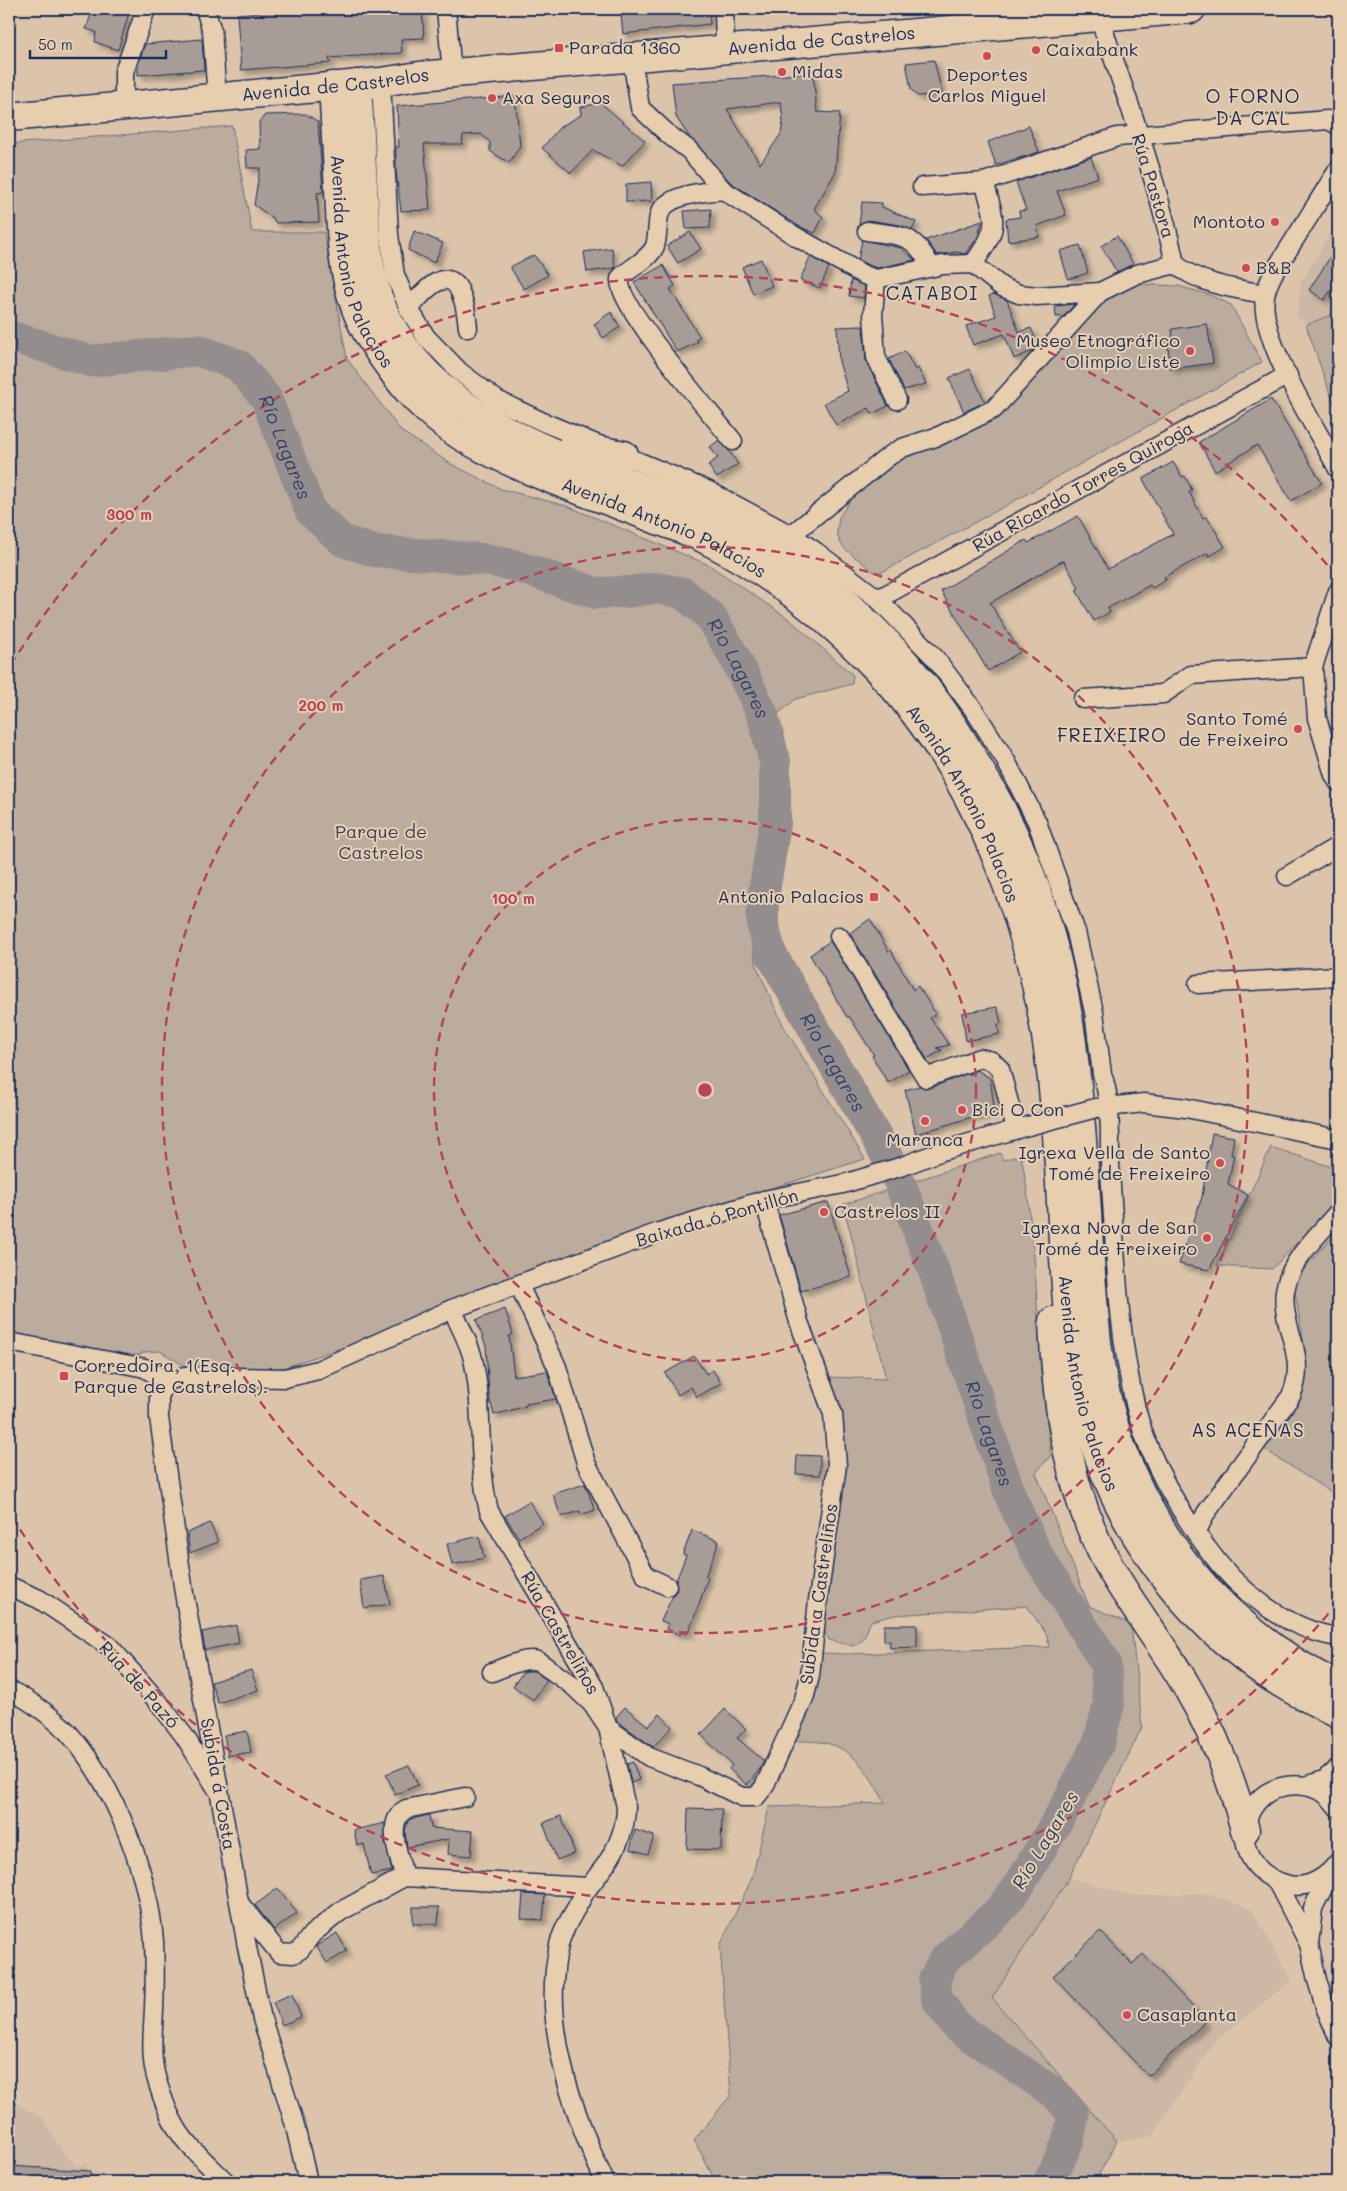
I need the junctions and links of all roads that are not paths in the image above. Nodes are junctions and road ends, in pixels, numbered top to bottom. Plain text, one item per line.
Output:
1 (142, 9) edge
2 (205, 9) edge
3 (446, 9) edge
4 (724, 9) edge
5 (1191, 9) edge
6 (1097, 13) edge
7 (725, 50) junction
8 (632, 58) junction
9 (452, 73) junction
10 (357, 84) junction
11 (218, 98) junction
12 (124, 106) junction
13 (9, 117) edge
14 (1338, 125) edge
15 (1138, 134) junction
16 (1338, 170) edge
17 (984, 182) junction
18 (922, 187) dead end
19 (723, 190) junction
20 (867, 232) dead end
21 (973, 264) junction
22 (1175, 264) junction
23 (931, 267) junction
24 (876, 279) junction
25 (1100, 292) junction
26 (1266, 294) junction
27 (409, 309) junction
28 (468, 328) dead end
29 (1288, 375) junction
30 (896, 400) dead end
31 (733, 441) dead end
32 (556, 453) junction
33 (624, 455) junction
34 (1338, 469) edge
35 (791, 535) junction
36 (1338, 591) edge
37 (878, 600) junction
38 (1313, 667) junction
39 (1083, 699) dead end
40 (1332, 751) edge
41 (1338, 782) edge
42 (1338, 846) edge
43 (1287, 876) dead end
44 (839, 936) dead end
45 (1338, 976) edge
46 (1198, 984) dead end
47 (1102, 1107) junction
48 (1022, 1128) junction
49 (1338, 1139) edge
50 (764, 1200) junction
51 (1338, 1212) edge
52 (1062, 1218) junction
53 (519, 1285) junction
54 (452, 1309) junction
55 (9, 1342) edge
56 (166, 1381) junction
57 (1196, 1533) junction
58 (9, 1586) edge
59 (667, 1586) dead end
60 (1338, 1637) edge
61 (492, 1672) dead end
62 (1338, 1686) edge
63 (9, 1690) edge
64 (1338, 1714) edge
65 (608, 1728) junction
66 (1338, 1768) edge
67 (1308, 1785) junction
68 (221, 1794) junction
69 (465, 1797) dead end
70 (1338, 1808) edge
71 (1246, 1830) junction
72 (1334, 1867) edge
73 (404, 1877) junction
74 (1277, 1882) junction
75 (588, 1887) junction
76 (239, 1904) junction
77 (1309, 1944) junction
78 (1338, 2037) edge
79 (226, 2182) edge
80 (308, 2182) edge
81 (605, 2182) edge

1 - 12 street
2 - 11 street, Avenida de Castrelos
3 - 9 street, Avenida de Castrelos
4 - 7 street
5 - 6 main road, Avenida de Castrelos
6 - 7 main road, Avenida de Castrelos
6 - 15 street, Rúa Pastora
7 - 8 main road, Avenida de Castrelos
8 - 9 main road, Avenida de Castrelos
8 - 19 street
9 - 10 main road, Avenida de Castrelos
10 - 11 main road, Avenida de Castrelos
10 - 27 street
10 - 32 main road, Avenida Antonio Palacios
10 - 52 main road, Avenida Antonio Palacios
11 - 12 main road, Avenida de Castrelos
12 - 13 main road, Avenida de Castrelos
14 - 15 street
15 - 17 street
15 - 22 street, Rúa Pastora
16 - 26 street
17 - 18 street
17 - 21 street
19 - 24 street
19 - 31 street
20 - 23 street
21 - 23 street
21 - 25 street
22 - 25 street
22 - 26 street
23 - 24 street
24 - 30 street
25 - 35 street
26 - 29 street
27 - 28 street
27 - 33 street
29 - 34 street
29 - 37 street, Rúa Ricardo Torres Quiroga
32 - 33 main road
32 - 62 main road, Avenida Antonio Palacios
33 - 35 street
35 - 37 street
36 - 38 street
37 - 47 street
38 - 39 street
38 - 40 street
40 - 41 street
42 - 43 street
44 - 48 street
45 - 46 street
47 - 48 street, Baixada ó Pontillón, bridge
47 - 49 street, Baixada ó Pontillón
47 - 57 street
48 - 50 street, Baixada ó Pontillón
50 - 53 street, Baixada ó Pontillón
50 - 65 street, Subida a Castreliños
51 - 57 street
52 - 64 main road, Avenida Antonio Palacios
52 - 71 main road
53 - 54 street, Baixada ó Pontillón
53 - 59 street
54 - 56 street, Baixada ó Pontillón
54 - 65 street, Rúa Castreliños
55 - 56 street
56 - 68 street, Subida á Costa
57 - 60 street
58 - 68 street, Rúa de Pazó
61 - 65 street, Subida a Castreliños
63 - 79 street
65 - 75 street, Rúa Castreliños
66 - 67 street
67 - 70 street
67 - 71 street
68 - 76 street, Subida á Costa
69 - 73 street
71 - 74 street
72 - 74 street
72 - 77 street
73 - 75 street
73 - 76 street
74 - 77 street
75 - 81 street, Rúa Castreliños
76 - 80 street, Subida á Costa
77 - 78 street

